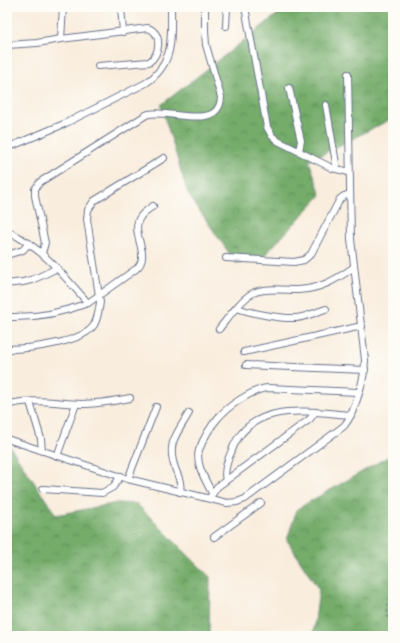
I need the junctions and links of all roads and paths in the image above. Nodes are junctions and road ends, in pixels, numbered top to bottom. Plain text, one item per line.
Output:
1 (63, 7) edge
2 (121, 7) edge
3 (171, 7) edge
4 (205, 7) edge
5 (227, 7) edge
6 (245, 7) edge
7 (226, 26) dead end
8 (124, 32) junction
9 (61, 39) junction
10 (7, 45) edge
11 (98, 66) dead end
12 (348, 74) dead end
13 (289, 88) dead end
14 (326, 105) dead end
15 (7, 148) edge
16 (299, 152) junction
17 (164, 158) dead end
18 (337, 170) junction
19 (349, 172) junction
20 (350, 194) junction
21 (153, 206) dead end
22 (7, 231) edge
23 (29, 243) junction
24 (42, 252) junction
25 (7, 255) edge
26 (226, 258) dead end
27 (354, 267) junction
28 (57, 268) junction
29 (7, 283) edge
30 (99, 296) junction
31 (88, 303) junction
32 (238, 308) junction
33 (326, 309) dead end
34 (7, 317) edge
35 (362, 326) junction
36 (219, 329) dead end
37 (7, 348) edge
38 (244, 352) dead end
39 (246, 365) dead end
40 (365, 370) junction
41 (358, 392) junction
42 (130, 398) dead end
43 (30, 402) junction
44 (76, 404) junction
45 (7, 405) edge
46 (156, 407) dead end
47 (315, 412) junction
48 (189, 413) dead end
49 (351, 415) junction
50 (7, 439) edge
51 (42, 451) junction
52 (57, 456) junction
53 (121, 476) junction
54 (128, 479) junction
55 (226, 480) junction
56 (43, 489) dead end
57 (180, 492) junction
58 (212, 496) junction
59 (241, 501) junction
60 (261, 503) dead end
61 (246, 514) junction
62 (214, 537) dead end
63 (393, 593) edge
64 (393, 631) edge

1 - 9 street
2 - 8 street
3 - 15 street
4 - 24 street
5 - 7 street
6 - 16 street
8 - 9 street
8 - 11 street
9 - 10 street
12 - 19 street
13 - 16 street
14 - 18 street
16 - 18 street
17 - 30 street
18 - 19 street
19 - 20 street
20 - 26 street
20 - 27 street
21 - 30 street
22 - 23 street
23 - 24 street
23 - 25 street
24 - 28 street
27 - 32 street
27 - 35 street
28 - 29 street
28 - 31 street
30 - 31 street
30 - 37 street
31 - 34 street
32 - 33 street
32 - 36 street
35 - 38 street
35 - 40 street
39 - 40 street
40 - 41 street
41 - 49 street
41 - 58 street
42 - 44 street
43 - 44 street
43 - 45 street
43 - 51 street
44 - 52 street
46 - 54 street
47 - 49 street
47 - 55 street
47 - 55 street
48 - 57 street
49 - 59 street
50 - 51 street
51 - 52 street
52 - 53 street
53 - 54 street
53 - 56 street
54 - 57 street
55 - 58 street
57 - 58 street
58 - 59 street
59 - 61 street
60 - 61 street
61 - 62 street
63 - 64 path

